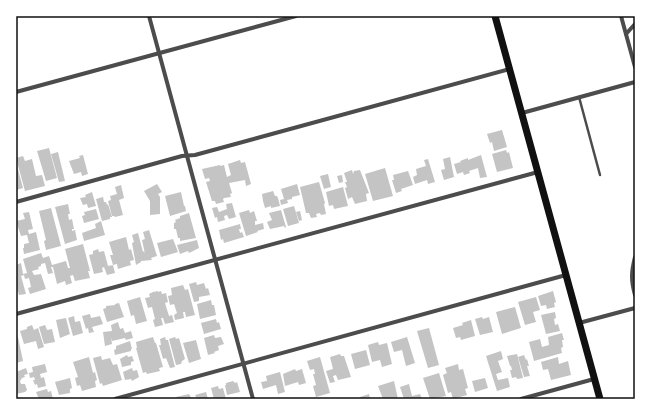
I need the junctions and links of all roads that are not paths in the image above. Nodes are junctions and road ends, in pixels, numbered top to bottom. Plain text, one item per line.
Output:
1 (149, 16) edge
2 (296, 16) edge
3 (495, 16) edge
4 (621, 16) edge
5 (635, 24) edge
6 (626, 34) junction
7 (159, 54) junction
8 (635, 67) edge
9 (510, 69) junction
10 (635, 82) edge
11 (16, 92) edge
12 (579, 97) junction
13 (522, 113) junction
14 (188, 156) junction
15 (538, 172) junction
16 (600, 175) dead end
17 (16, 202) edge
18 (635, 258) edge
19 (216, 260) junction
20 (566, 276) junction
21 (635, 295) edge
22 (635, 308) edge
23 (16, 314) edge
24 (579, 323) junction
25 (244, 364) junction
26 (594, 379) junction
27 (115, 399) edge
28 (253, 399) edge
29 (520, 399) edge
30 (600, 399) edge

1 - 7 street
2 - 7 street
3 - 9 main road
4 - 6 street
5 - 6 street
6 - 8 street
7 - 11 street
7 - 14 street
9 - 13 main road
9 - 14 street
10 - 12 street
12 - 13 street
12 - 16 lane
13 - 15 main road
14 - 17 street
14 - 19 street
15 - 19 street
15 - 20 main road
18 - 21 street
19 - 23 street
19 - 25 street
20 - 24 main road
20 - 25 street
22 - 24 street
24 - 26 main road
25 - 27 street
25 - 28 street
26 - 29 street
26 - 30 main road

